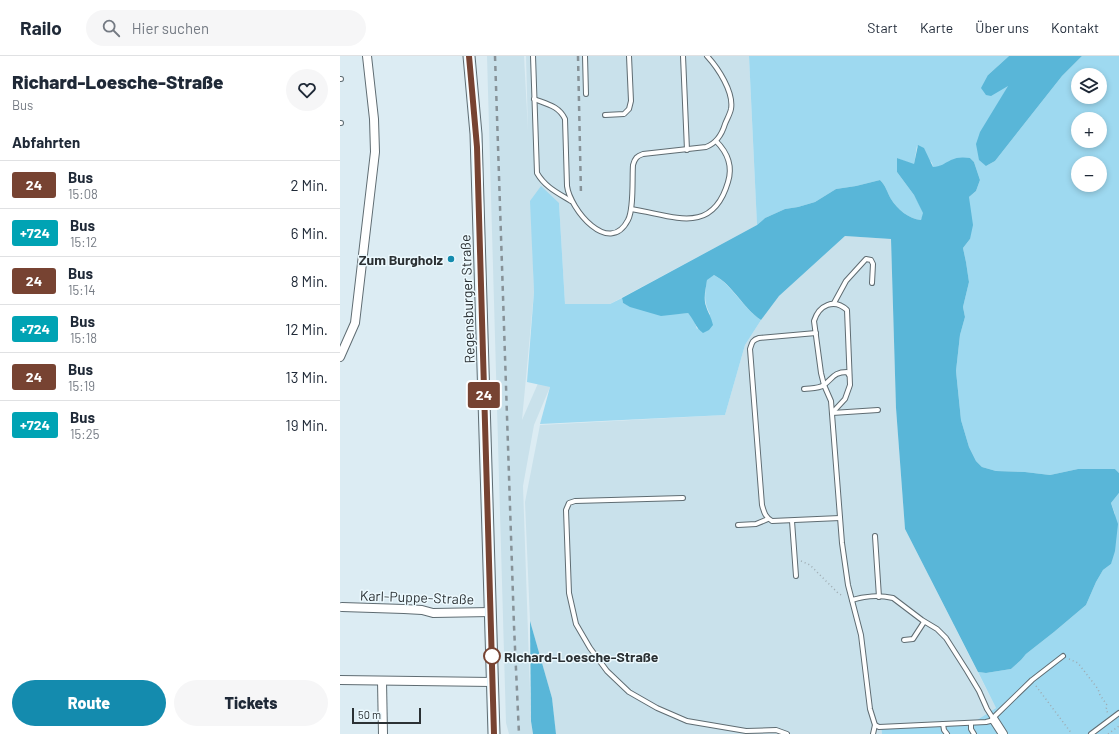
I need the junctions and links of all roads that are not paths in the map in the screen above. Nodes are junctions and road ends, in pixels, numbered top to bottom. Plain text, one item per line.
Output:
1 (367, 56) edge
2 (469, 56) edge
3 (533, 56) edge
4 (585, 56) edge
5 (629, 56) edge
6 (683, 56) edge
7 (707, 56) edge
8 (586, 94) dead end
9 (534, 99) junction
10 (605, 115) dead end
11 (716, 141) junction
12 (687, 150) junction
13 (572, 202) junction
14 (631, 208) junction
15 (872, 283) dead end
16 (834, 303) junction
17 (816, 333) junction
18 (340, 357) edge
19 (850, 375) junction
20 (824, 385) junction
21 (804, 389) dead end
22 (878, 410) dead end
23 (832, 413) junction
24 (683, 498) dead end
25 (840, 518) junction
26 (768, 519) junction
27 (792, 521) junction
28 (738, 525) dead end
29 (875, 536) dead end
30 (796, 576) dead end
31 (879, 597) junction
32 (851, 598) junction
33 (342, 607) dead end
34 (491, 612) junction
35 (924, 622) junction
36 (904, 640) dead end
37 (1063, 656) road end
38 (340, 680) edge
39 (382, 680) junction
40 (492, 682) junction
41 (1119, 712) edge
42 (994, 720) junction
43 (971, 723) junction
44 (875, 724) junction
45 (943, 724) junction
46 (383, 734) edge
47 (494, 734) edge
48 (786, 734) edge
49 (873, 734) edge
50 (947, 734) edge
51 (974, 734) edge
52 (1003, 734) edge
53 (1092, 734) edge

1 - 18 street
2 - 34 main road, Regensburger Straße
3 - 9 lane
4 - 8 lane
5 - 10 lane
6 - 12 lane
7 - 11 lane
9 - 13 lane
9 - 13 lane
11 - 12 lane
11 - 14 lane
12 - 14 lane
13 - 14 lane
15 - 16 lane
16 - 17 lane
16 - 19 lane
17 - 20 lane
17 - 26 lane
19 - 20 lane
19 - 23 lane
20 - 21 lane
20 - 23 lane
22 - 23 lane
23 - 25 lane
24 - 48 lane
25 - 27 lane
25 - 32 lane
26 - 27 lane
26 - 28 lane
27 - 30 lane
29 - 31 lane
31 - 32 lane
31 - 35 lane
32 - 44 lane
33 - 34 street, Karl-Puppe-Straße
34 - 40 main road, Regensburger Straße
35 - 36 lane
35 - 42 lane
37 - 42 lane
38 - 39 street
39 - 40 street
39 - 46 street
40 - 47 main road, Regensburger Straße
41 - 53 lane
42 - 43 lane
42 - 52 street
43 - 45 lane
43 - 51 lane
44 - 45 lane
44 - 49 lane
45 - 50 lane

